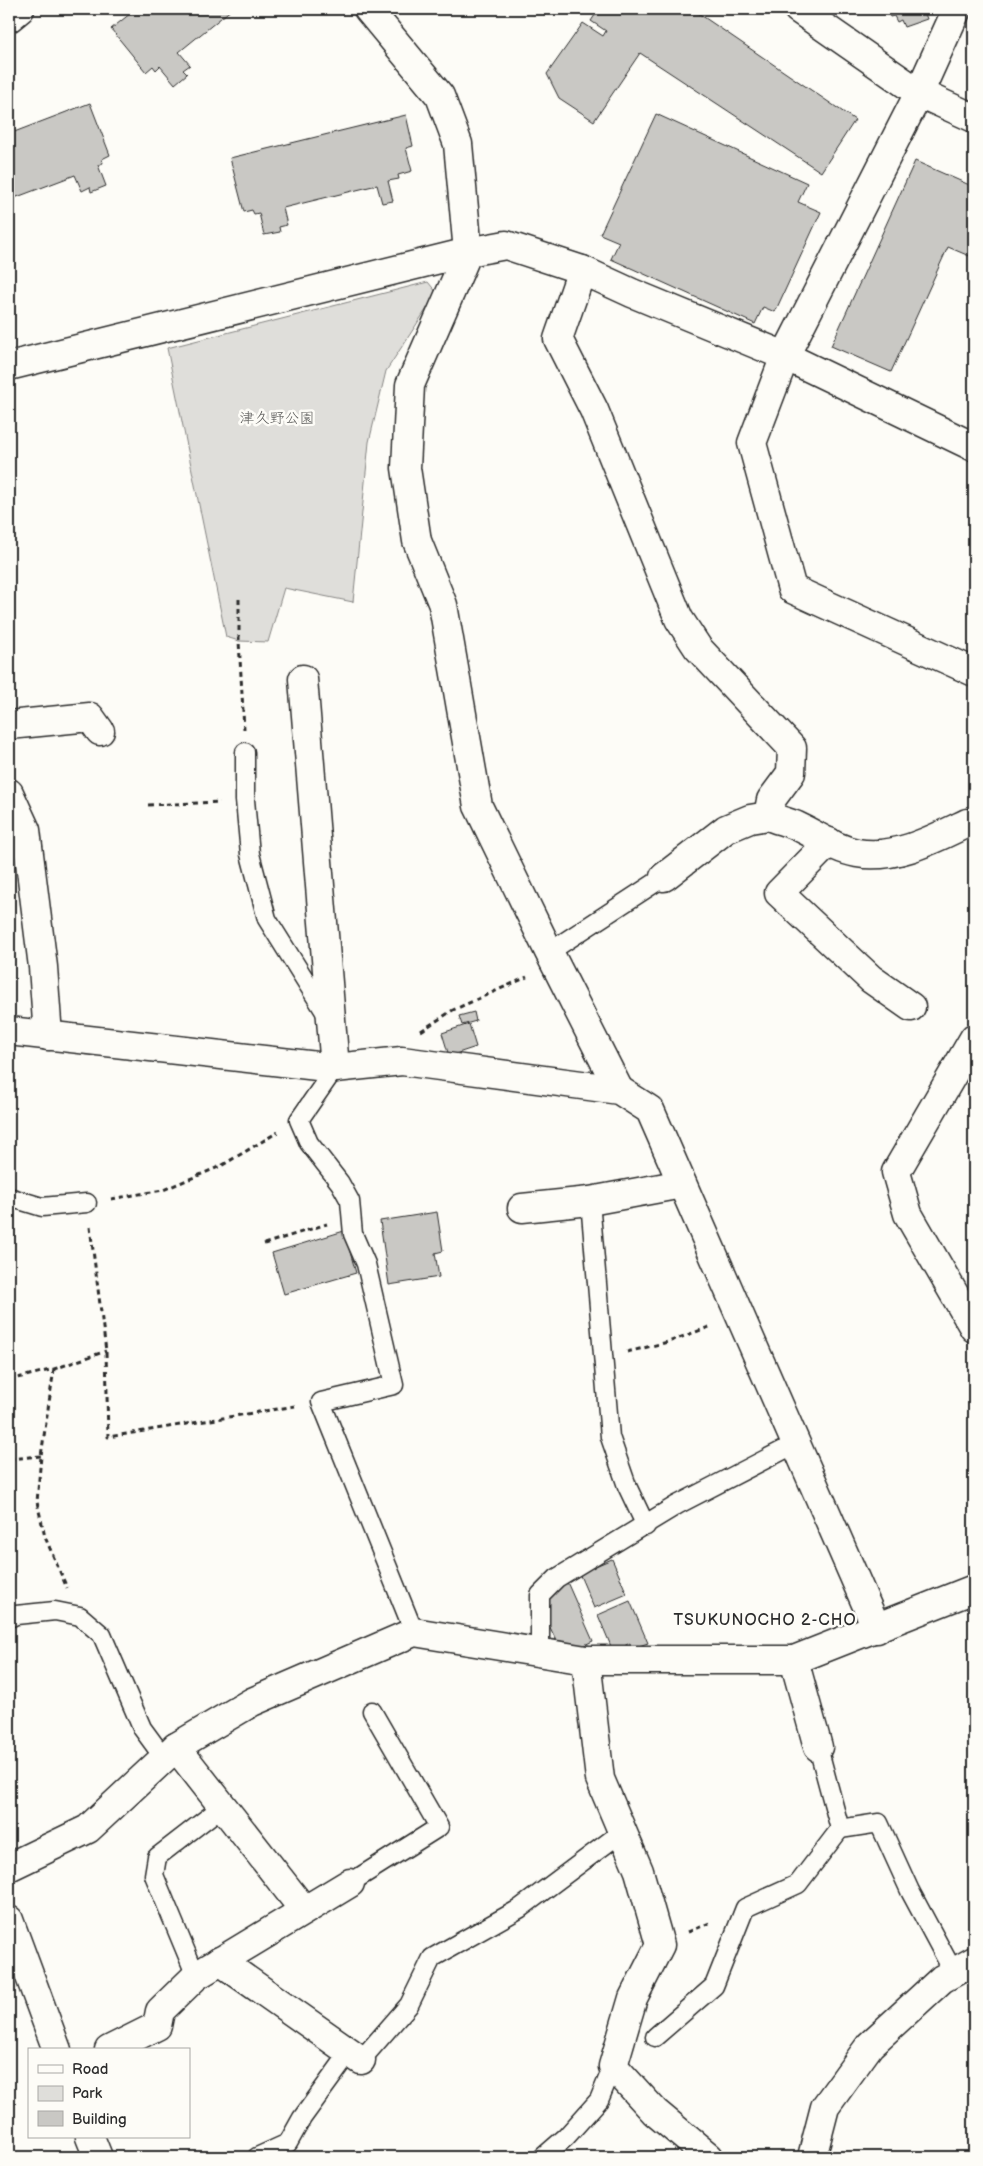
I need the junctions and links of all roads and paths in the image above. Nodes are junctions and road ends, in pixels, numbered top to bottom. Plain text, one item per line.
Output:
1 (20, 9) edge
2 (368, 9) edge
3 (798, 9) edge
4 (958, 9) edge
5 (9, 18) edge
6 (919, 93) junction
7 (974, 118) edge
8 (468, 252) junction
9 (582, 270) junction
10 (785, 356) junction
11 (9, 366) edge
12 (974, 446) edge
13 (240, 598) dead end
14 (974, 672) edge
15 (303, 679) dead end
16 (9, 725) edge
17 (100, 731) dead end
18 (245, 752) joint
19 (9, 793) edge
20 (245, 800) junction
21 (148, 805) dead end
22 (768, 816) junction
23 (972, 822) edge
24 (829, 842) junction
25 (664, 877) joint
26 (552, 958) junction
27 (911, 1006) dead end
28 (330, 1019) junction
29 (9, 1031) edge
30 (48, 1036) junction
31 (974, 1039) edge
32 (402, 1061) junction
33 (334, 1068) junction
34 (620, 1090) junction
35 (299, 1120) junction
36 (682, 1184) junction
37 (9, 1197) edge
38 (590, 1201) junction
39 (87, 1203) junction
40 (522, 1208) dead end
41 (351, 1216) junction
42 (264, 1244) dead end
43 (740, 1315) junction
44 (974, 1328) edge
45 (106, 1351) junction
46 (603, 1358) junction
47 (54, 1369) junction
48 (9, 1380) edge
49 (321, 1402) junction
50 (797, 1443) junction
51 (41, 1456) junction
52 (9, 1459) edge
53 (646, 1526) junction
54 (974, 1590) edge
55 (80, 1616) junction
56 (9, 1618) edge
57 (877, 1629) junction
58 (414, 1632) junction
59 (540, 1652) junction
60 (586, 1660) junction
61 (794, 1660) junction
62 (372, 1711) dead end
63 (818, 1747) joint
64 (170, 1752) junction
65 (223, 1806) junction
66 (840, 1829) junction
67 (622, 1832) junction
68 (9, 1868) edge
69 (350, 1883) joint
70 (745, 1908) junction
71 (304, 1910) junction
72 (9, 1920) edge
73 (660, 1945) junction
74 (220, 1961) junction
75 (964, 1967) edge
76 (196, 1976) junction
77 (655, 2037) dead end
78 (56, 2048) edge
79 (113, 2048) edge
80 (356, 2056) junction
81 (613, 2066) junction
82 (90, 2138) edge
83 (98, 2157) edge
84 (257, 2157) edge
85 (543, 2157) edge
86 (709, 2157) edge
87 (812, 2157) edge

1 - 5 street
2 - 8 street
3 - 6 street
4 - 6 street
6 - 7 street
6 - 10 street
8 - 9 street
8 - 11 street
8 - 26 street
9 - 10 street
9 - 22 street
10 - 12 street
10 - 14 street
13 - 18 path
15 - 28 street
16 - 17 street
18 - 20 lane
19 - 30 street
20 - 21 path
20 - 28 lane
22 - 24 street
22 - 25 street
23 - 24 street
24 - 27 street
25 - 26 lane
26 - 32 path
26 - 34 street
28 - 33 street
29 - 30 street
30 - 33 street
31 - 44 street
32 - 33 street
32 - 34 street
33 - 35 lane
34 - 36 street
35 - 39 path
35 - 41 lane
36 - 38 street
36 - 43 street
37 - 39 lane
38 - 40 street
38 - 46 lane
39 - 45 path
41 - 42 path
41 - 49 lane
43 - 46 path
43 - 50 street
45 - 47 path
45 - 49 path
46 - 53 lane
47 - 48 path
47 - 51 path
49 - 58 lane
50 - 53 lane
50 - 57 street
51 - 52 path
51 - 55 path
53 - 59 lane
54 - 57 street
55 - 56 lane
55 - 64 lane
57 - 61 street
58 - 59 street
58 - 64 street
59 - 60 street
60 - 61 street
60 - 67 street
61 - 63 street
62 - 69 lane
63 - 66 lane
64 - 65 street
64 - 68 street
65 - 71 street
65 - 76 lane
66 - 70 lane
66 - 75 lane
67 - 73 street
67 - 80 lane
69 - 71 street
70 - 73 path
70 - 77 lane
71 - 74 street
72 - 78 street
73 - 81 street
74 - 76 street
74 - 80 street
75 - 87 street
76 - 79 street
80 - 84 lane
81 - 85 lane
81 - 86 street
82 - 83 street

